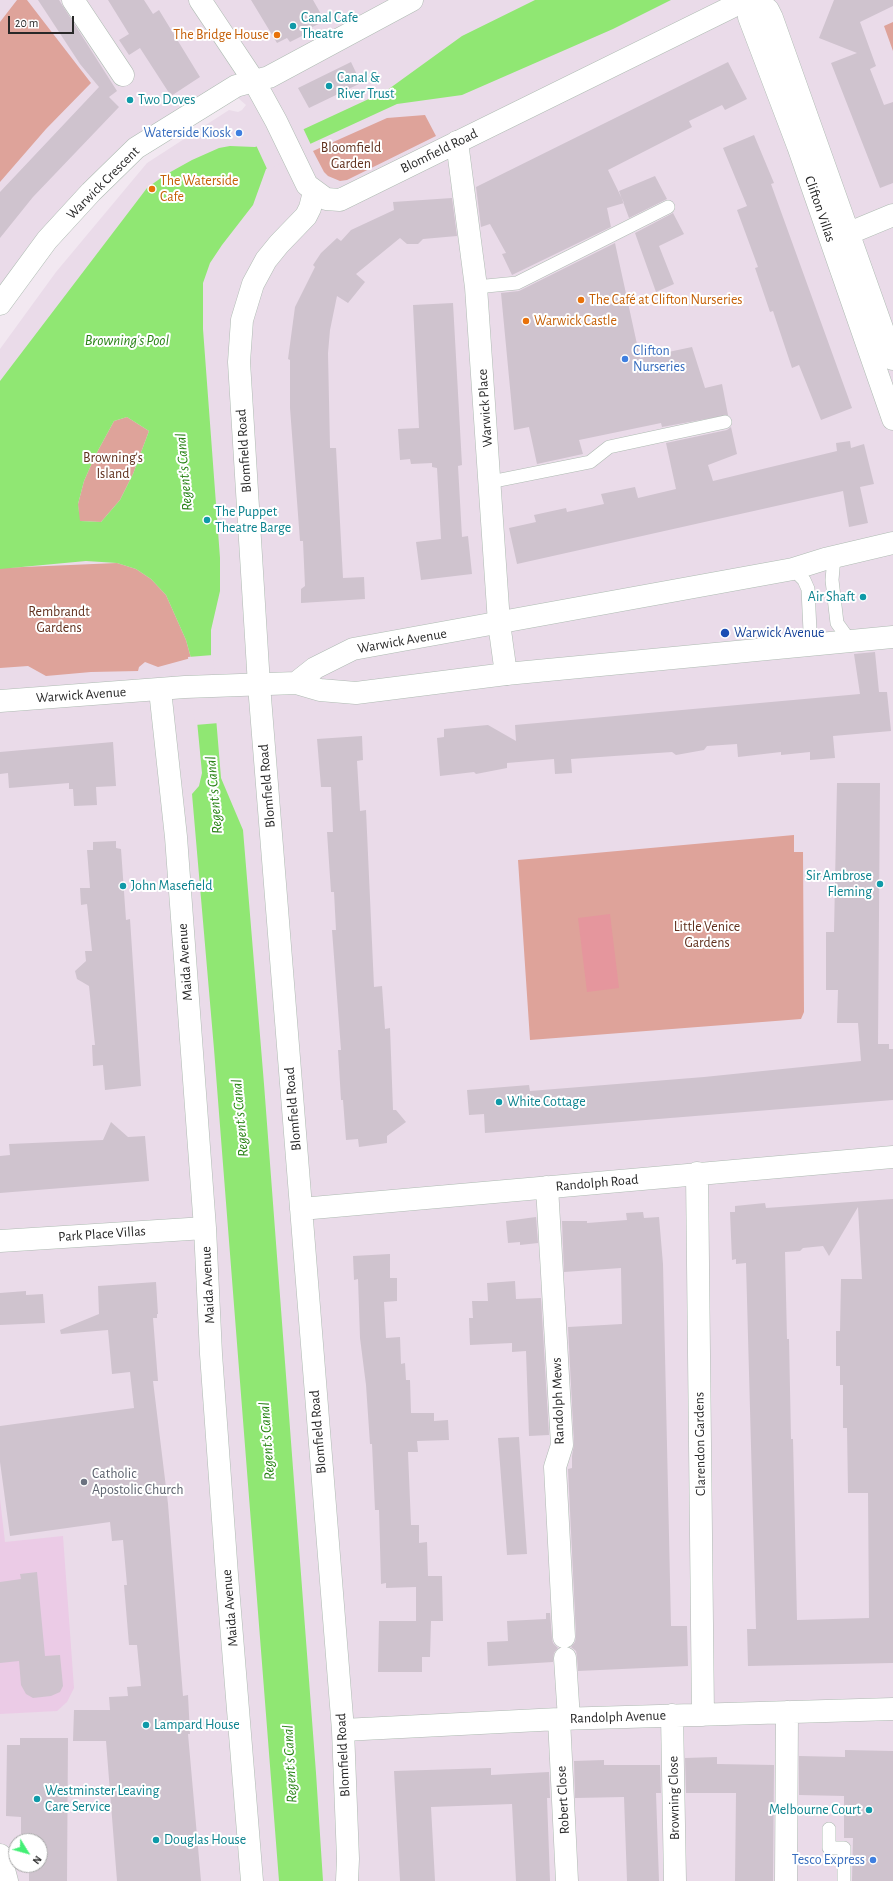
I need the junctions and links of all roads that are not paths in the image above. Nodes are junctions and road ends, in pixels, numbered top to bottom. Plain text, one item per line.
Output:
1 (73, 0) edge
2 (200, 0) edge
3 (412, 0) edge
4 (746, 0) edge
5 (753, 0) edge
6 (757, 0) edge
7 (122, 75) dead end
8 (254, 82) junction
9 (457, 142) junction
10 (314, 192) junction
11 (668, 207) dead end
12 (893, 216) edge
13 (840, 237) junction
14 (476, 287) junction
15 (0, 304) edge
16 (893, 359) edge
17 (893, 419) edge
18 (725, 422) dead end
19 (490, 482) junction
20 (893, 543) edge
21 (834, 557) junction
22 (793, 569) junction
23 (499, 623) junction
24 (893, 637) edge
25 (850, 641) junction
26 (807, 645) junction
27 (506, 674) junction
28 (296, 683) junction
29 (259, 685) junction
30 (160, 690) junction
31 (0, 701) edge
32 (893, 1157) edge
33 (697, 1173) junction
34 (547, 1187) junction
35 (300, 1209) junction
36 (205, 1228) junction
37 (0, 1241) edge
38 (893, 1709) edge
39 (787, 1712) junction
40 (672, 1715) junction
41 (703, 1715) junction
42 (564, 1719) junction
43 (343, 1730) junction
44 (829, 1829) dead end
45 (0, 1856) edge
46 (7, 1881) edge
47 (252, 1881) edge
48 (347, 1881) edge
49 (566, 1881) edge
50 (675, 1881) edge
51 (786, 1881) edge
52 (844, 1881) edge

1 - 7 street
2 - 8 street
3 - 8 street, Warwick Crescent
4 - 9 street, Blomfield Road
5 - 13 street, Clifton Villas
6 - 13 street, Clifton Villas
8 - 10 street
8 - 15 street, Warwick Crescent
9 - 10 street, Blomfield Road
9 - 14 street, Warwick Place
10 - 29 street, Blomfield Road
11 - 14 lane
12 - 13 street
13 - 16 street, Clifton Villas
13 - 17 street, Clifton Villas
14 - 19 street, Warwick Place
18 - 19 lane
19 - 23 street, Warwick Place
20 - 21 street, Warwick Avenue
21 - 22 street, Warwick Avenue
21 - 25 lane
22 - 23 street, Warwick Avenue
22 - 26 lane
23 - 27 street, Warwick Place
23 - 28 street, Warwick Avenue
24 - 25 street
25 - 26 street
26 - 27 street
27 - 28 street
28 - 29 street
29 - 30 street, Warwick Avenue
29 - 35 street, Blomfield Road
30 - 31 street, Warwick Avenue
30 - 36 street, Maida Avenue
32 - 33 street, Randolph Road
33 - 34 street, Randolph Road
33 - 41 street, Clarendon Gardens
34 - 35 street, Randolph Road
34 - 42 street, Randolph Mews
35 - 43 street, Blomfield Road
36 - 37 street, Park Place Villas
36 - 47 street, Maida Avenue
38 - 39 street, Randolph Avenue
39 - 41 street, Randolph Avenue
39 - 51 street
40 - 41 street, Randolph Avenue
40 - 42 street, Randolph Avenue
40 - 50 street, Browning Close
42 - 43 street, Randolph Avenue
42 - 49 street, Robert Close
43 - 48 street, Blomfield Road
44 - 52 lane
45 - 46 street

